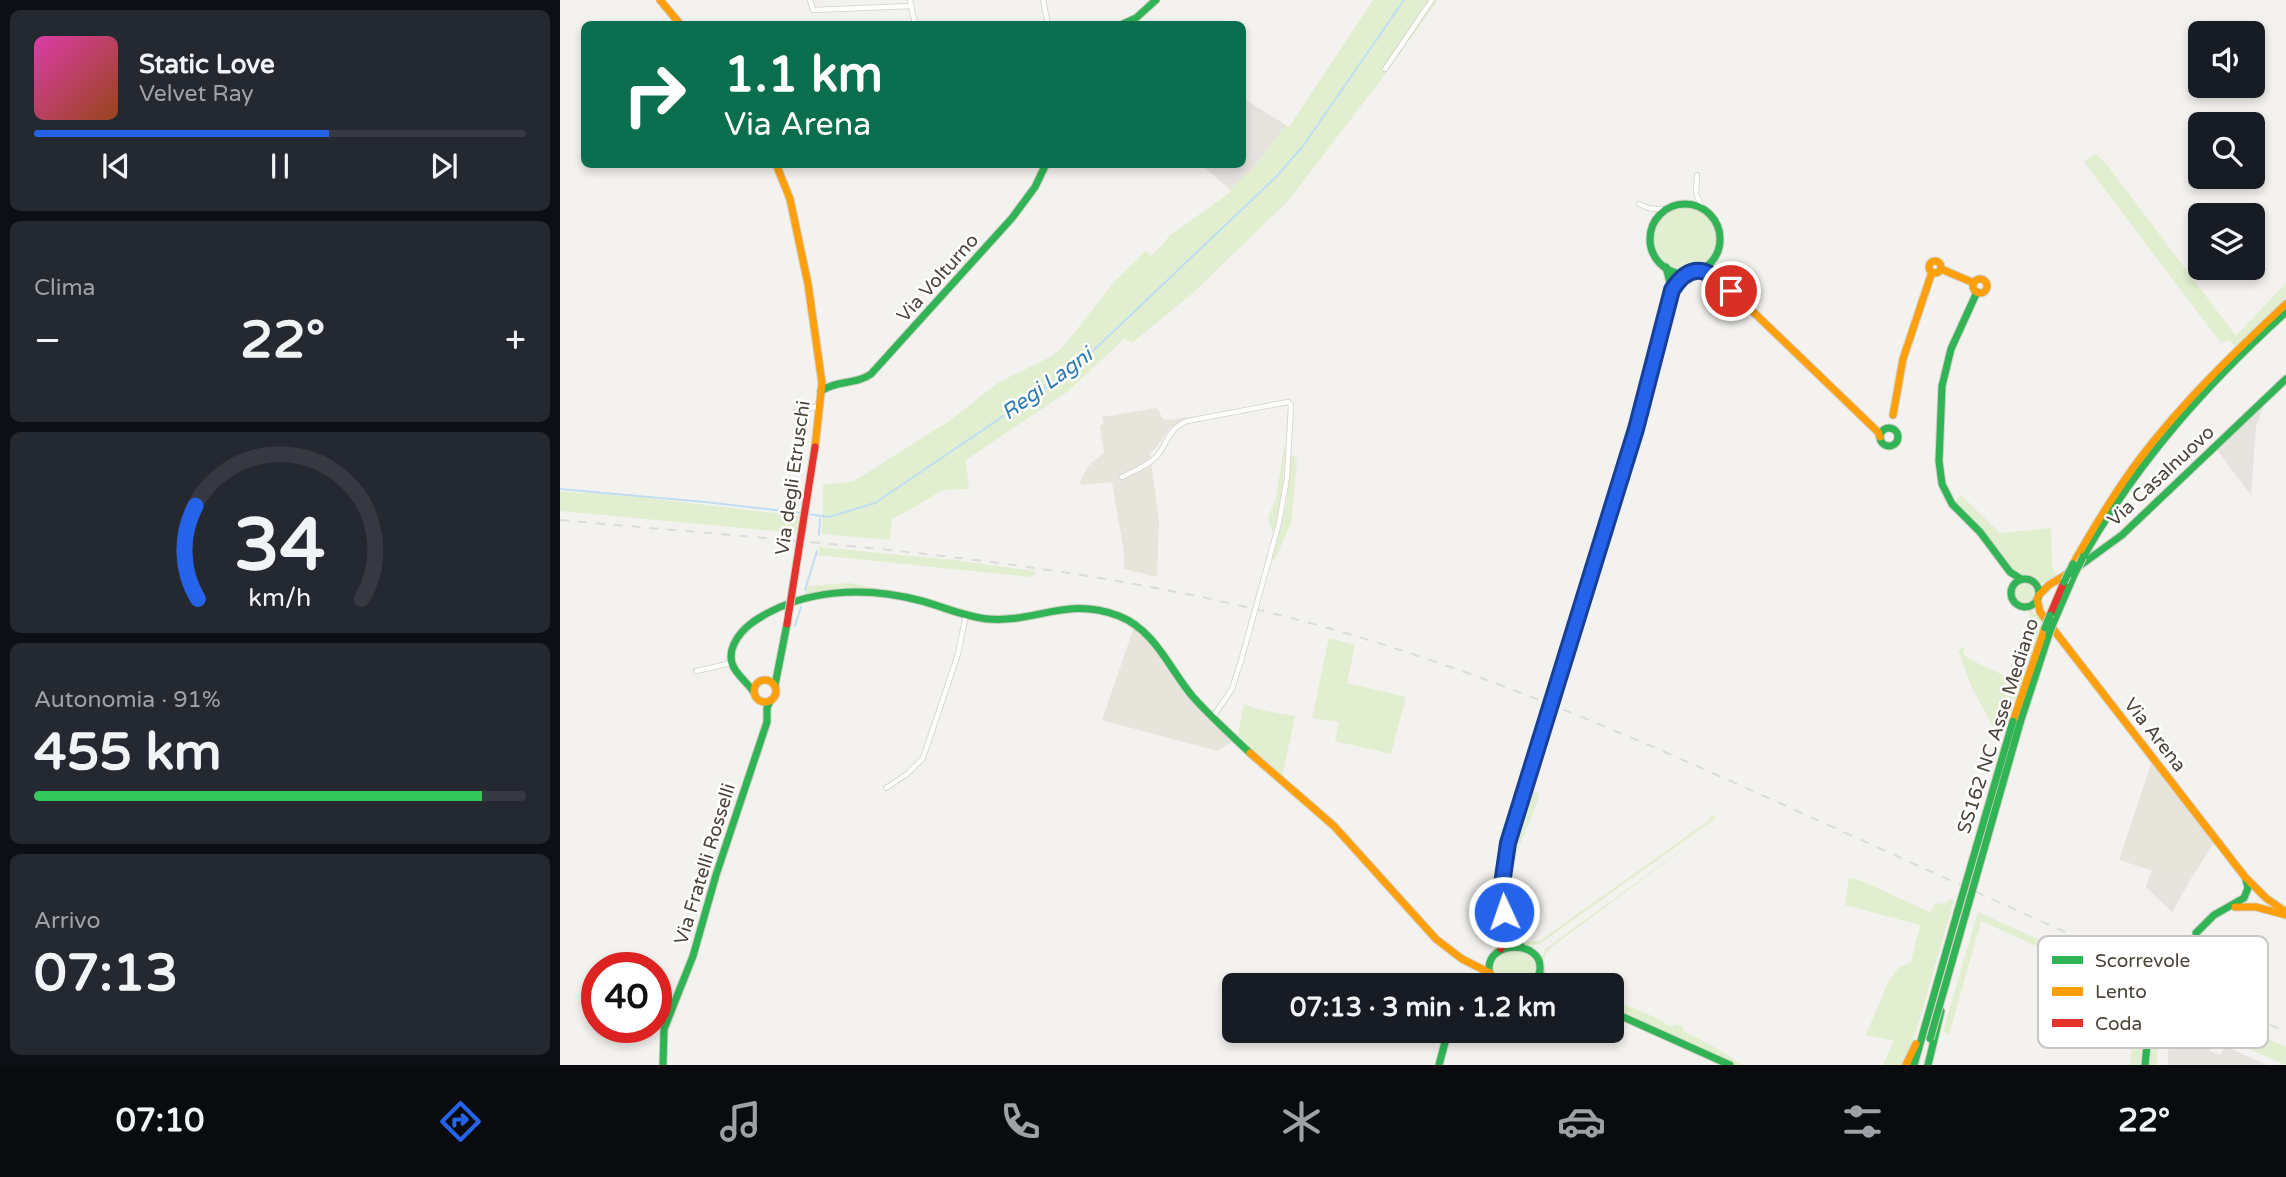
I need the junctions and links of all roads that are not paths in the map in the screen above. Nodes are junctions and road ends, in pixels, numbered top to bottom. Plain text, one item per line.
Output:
1 (660, 0) edge
2 (810, 0) edge
3 (1043, 0) edge
4 (1156, 0) edge
5 (1432, 0) edge
6 (910, 3) edge
7 (678, 21) edge
8 (914, 21) edge
9 (1047, 21) edge
10 (1130, 21) edge
11 (1385, 69) dead end
12 (778, 168) edge
13 (1044, 168) edge
14 (1697, 175) dead end
15 (1639, 204) dead end
16 (1702, 208) junction
17 (1666, 210) junction
18 (1713, 260) junction
19 (1666, 267) junction
20 (1700, 270) junction
21 (1687, 273) junction
22 (1717, 277) junction
23 (1974, 283) junction
24 (1672, 290) junction
25 (1977, 292) junction
26 (2286, 304) edge
27 (2286, 312) edge
28 (2286, 379) edge
29 (826, 385) junction
30 (820, 406) junction
31 (795, 412) dead end
32 (1893, 415) junction
33 (1865, 420) junction
34 (1887, 428) junction
35 (1897, 432) junction
36 (1880, 437) junction
37 (1122, 477) dead end
38 (2010, 572) junction
39 (2021, 579) junction
40 (2035, 583) junction
41 (2013, 585) junction
42 (2049, 585) junction
43 (2038, 597) junction
44 (2027, 607) junction
45 (2040, 612) junction
46 (966, 614) junction
47 (2052, 618) junction
48 (732, 663) junction
49 (696, 671) dead end
50 (745, 681) junction
51 (759, 681) junction
52 (772, 683) junction
53 (753, 691) junction
54 (767, 702) junction
55 (1213, 717) junction
56 (2016, 722) junction
57 (886, 788) dead end
58 (2245, 877) junction
59 (2232, 907) junction
60 (2286, 914) edge
61 (1506, 926) junction
62 (2196, 933) tunnel mouth
63 (1521, 946) junction
64 (1501, 949) junction
65 (1492, 961) junction
66 (1474, 965) junction
67 (1483, 973) edge
68 (1491, 973) edge
69 (1539, 973) edge
70 (1624, 1017) edge
71 (1926, 1038) junction
72 (1445, 1043) edge
73 (663, 1065) edge
74 (1439, 1065) edge
75 (1730, 1065) edge
76 (1906, 1065) edge
77 (1914, 1065) edge
78 (1922, 1065) edge
79 (1928, 1065) edge

1 - 7 main road
2 - 6 street
3 - 9 street
4 - 10 main road
5 - 11 street
6 - 8 street
12 - 29 main road
13 - 29 main road, Via Volturno
14 - 16 street
15 - 17 street
16 - 17 main road
16 - 18 main road
17 - 19 main road
18 - 20 main road
18 - 22 main road
19 - 21 main road
19 - 24 main road
20 - 21 main road
20 - 22 main road
21 - 24 main road
22 - 33 main road
23 - 25 main road
23 - 25 main road
23 - 32 main road
24 - 61 main road, bridge
25 - 38 main road
26 - 47 main road, SS162 NC Asse Mediano, bridge
27 - 47 main road, SS162 NC Asse Mediano, bridge
28 - 42 main road, Via Casalnuovo
29 - 30 main road, Via degli Etruschi
30 - 31 street
30 - 52 main road, Via degli Etruschi, bridge
32 - 34 main road
32 - 35 main road
33 - 34 main road
33 - 36 main road
34 - 35 main road
34 - 36 main road
35 - 36 main road
37 - 55 street, bridge
38 - 39 main road
38 - 41 main road
39 - 40 main road
39 - 41 main road
40 - 42 main road
40 - 43 main road
41 - 44 main road
42 - 43 main road, Via Casalnuovo
43 - 44 main road
43 - 45 main road, Via Arena
44 - 45 main road
45 - 58 main road, Via Arena
46 - 48 main road
46 - 55 main road
46 - 57 street
47 - 56 main road, SS162 NC Asse Mediano, bridge
48 - 49 street
48 - 50 main road
50 - 51 main road
50 - 53 main road
51 - 52 main road
51 - 53 main road
52 - 54 main road
53 - 54 main road
54 - 73 main road, Via Fratelli Rosselli
55 - 66 main road
56 - 71 main road, SS162 NC Asse Mediano, bridge
56 - 71 main road, SS162 NC Asse Mediano, bridge
58 - 59 main road
58 - 60 main road, Via Arena
59 - 60 main road, Via Arena
59 - 62 main road
61 - 63 main road
61 - 64 main road
63 - 64 main road
63 - 69 main road
64 - 65 main road
65 - 66 main road
65 - 68 main road
66 - 67 main road
70 - 75 main road
71 - 76 main road
71 - 77 main road, SS162 NC Asse Mediano
71 - 78 main road, SS162 NC Asse Mediano
71 - 79 main road
72 - 74 main road

